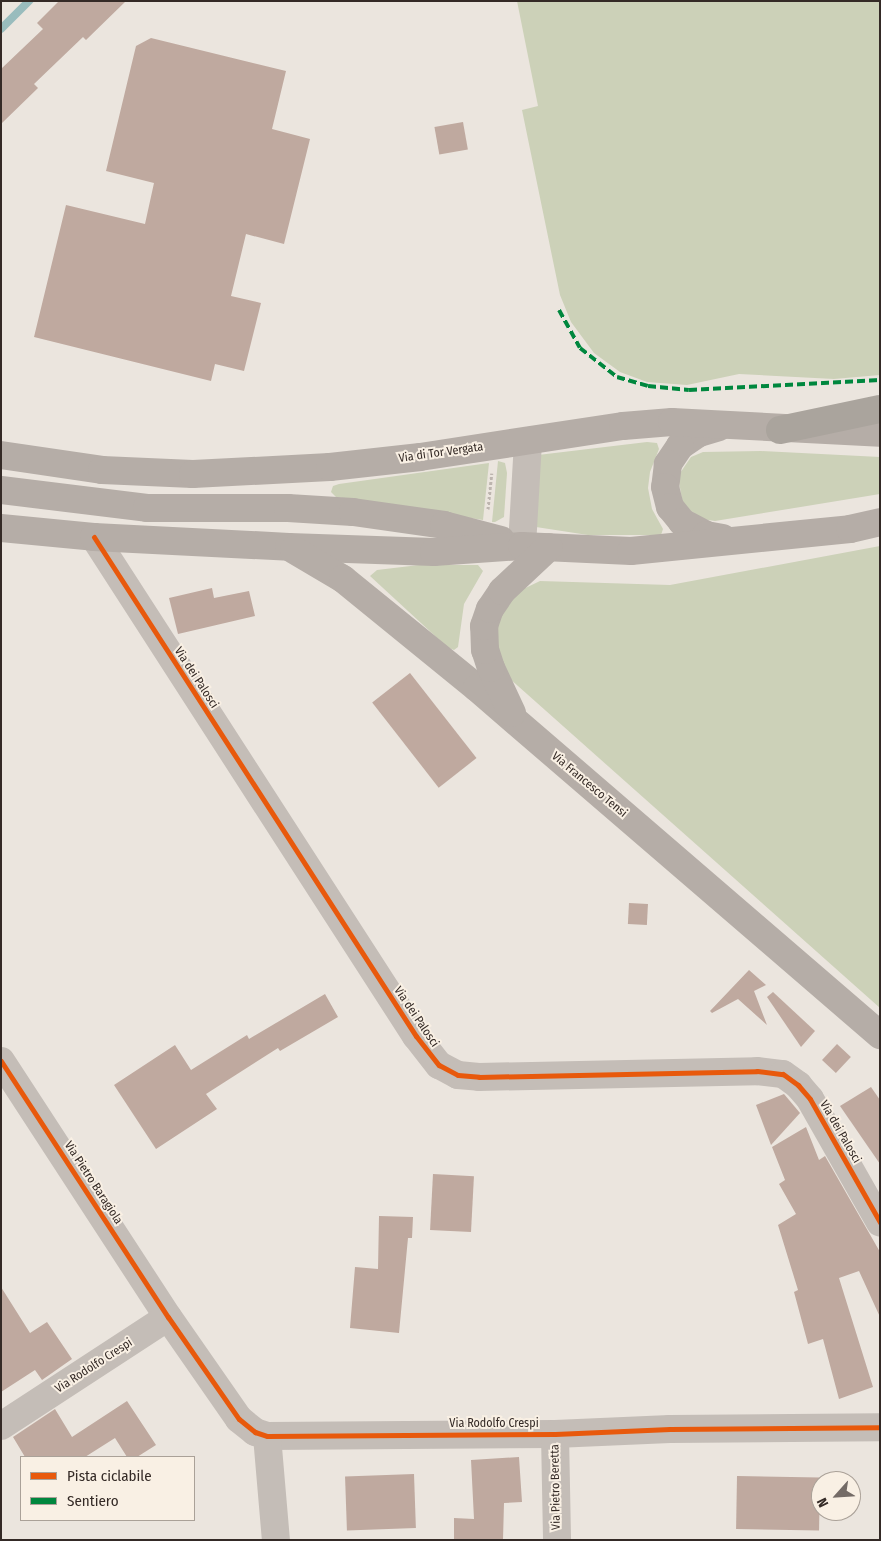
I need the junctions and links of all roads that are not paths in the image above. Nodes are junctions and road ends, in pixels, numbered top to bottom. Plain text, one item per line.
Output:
1 (880, 408) edge
2 (746, 425) junction
3 (780, 430) junction
4 (880, 434) edge
5 (528, 441) junction
6 (1, 455) edge
7 (1, 490) edge
8 (880, 522) edge
9 (1, 528) edge
10 (94, 537) junction
11 (755, 538) junction
12 (522, 546) junction
13 (289, 547) junction
14 (548, 547) junction
15 (517, 723) junction
16 (880, 1035) edge
17 (1, 1061) edge
18 (880, 1222) edge
19 (168, 1317) junction
20 (1, 1426) edge
21 (880, 1427) edge
22 (555, 1434) junction
23 (268, 1436) junction
24 (276, 1540) edge
25 (557, 1540) edge

1 - 3 highway
2 - 3 main road, Via di Tor Vergata
2 - 5 main road, Via di Tor Vergata
2 - 11 main road
3 - 4 main road, Via di Tor Vergata
5 - 6 main road, Via di Tor Vergata
5 - 12 street
7 - 12 main road
8 - 11 main road
9 - 10 main road
10 - 13 main road
10 - 18 street, Via dei Palosci
11 - 14 main road
12 - 13 main road
12 - 14 main road
13 - 15 main road, Via Francesco Tensi
14 - 15 main road
15 - 16 main road, Via Francesco Tensi
17 - 19 street, Via Pietro Baragiola
19 - 20 street, Via Rodolfo Crespi
19 - 23 street, Via Rodolfo Crespi
21 - 22 street, Via Rodolfo Crespi
22 - 23 street, Via Rodolfo Crespi
22 - 25 street, Via Pietro Beretta
23 - 24 street

